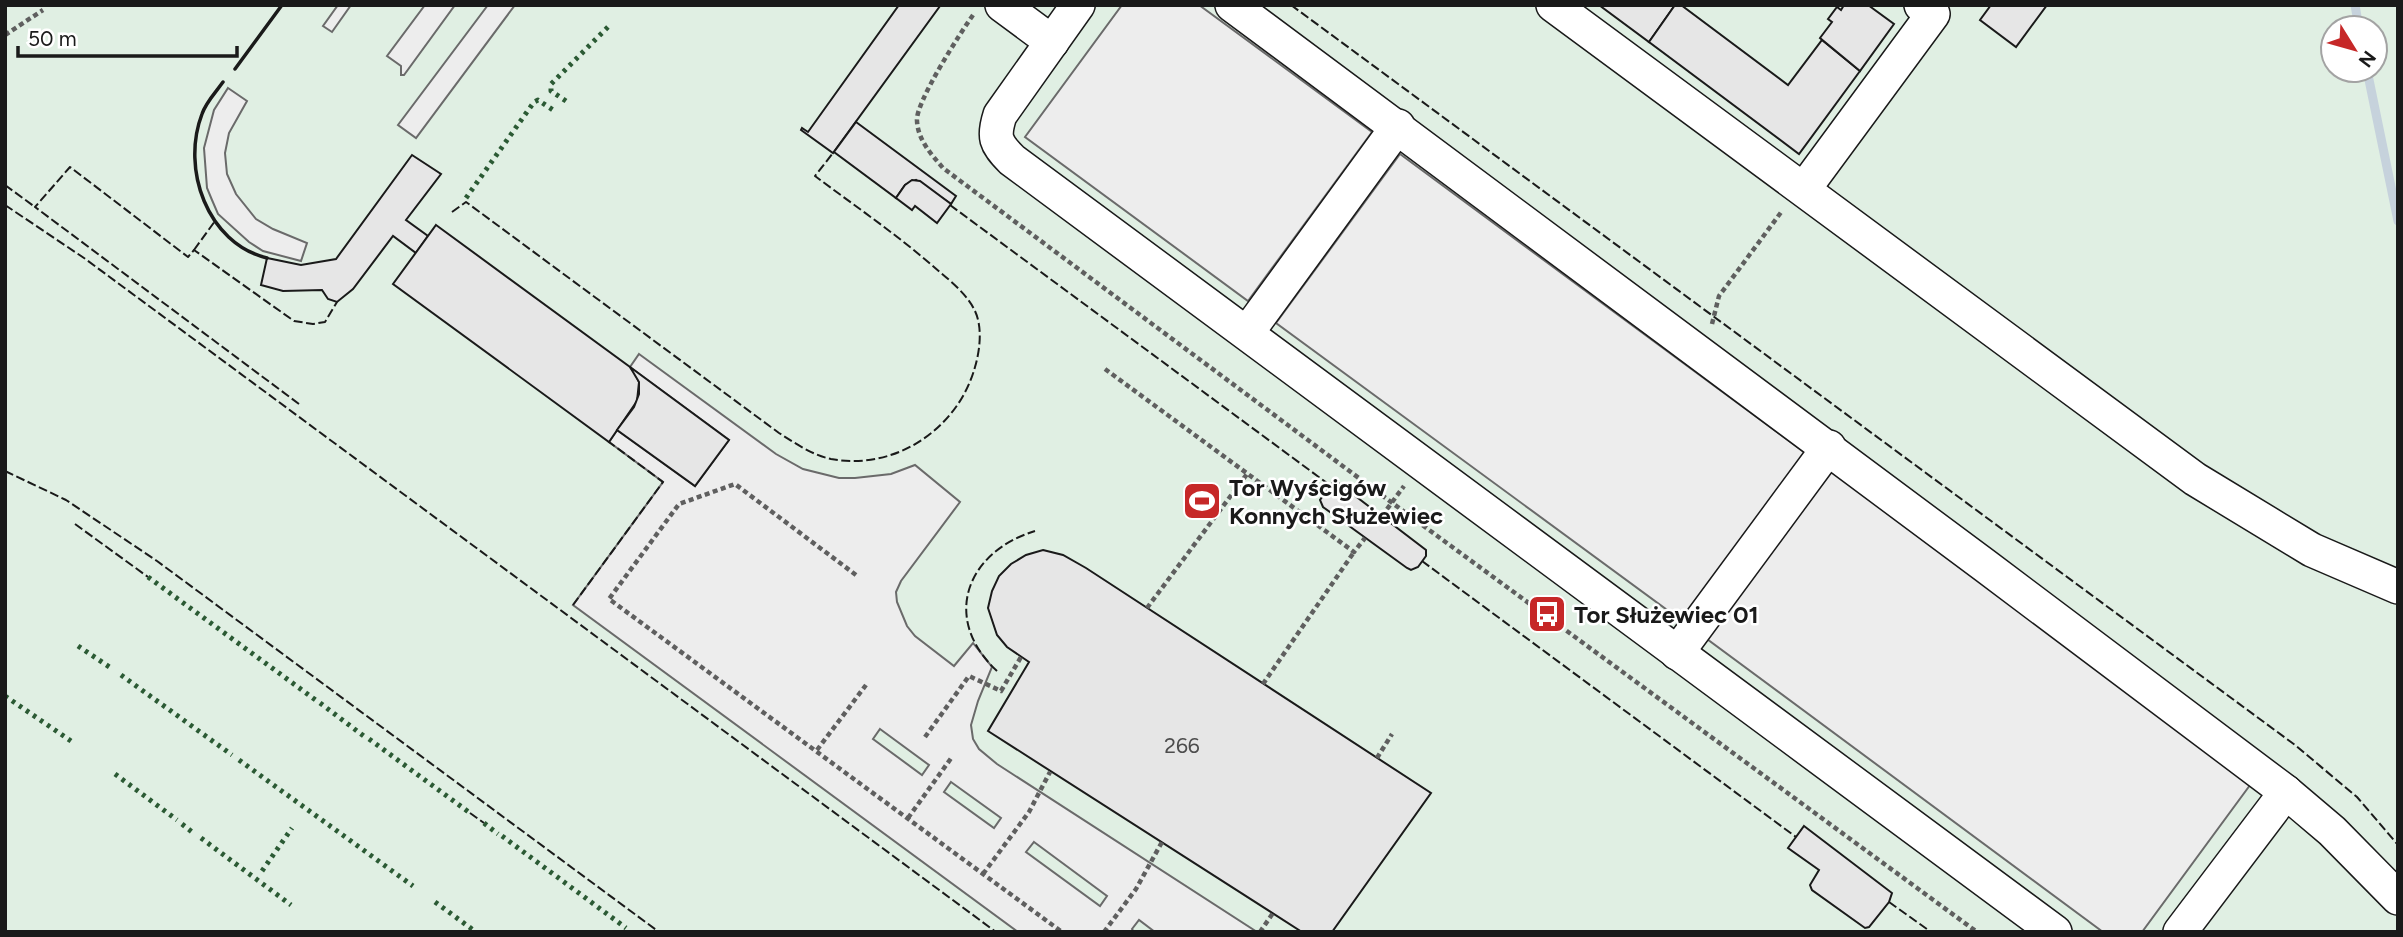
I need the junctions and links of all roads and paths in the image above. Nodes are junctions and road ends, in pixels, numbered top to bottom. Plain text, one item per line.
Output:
1 (979, 5) edge
2 (1002, 5) edge
3 (1078, 5) edge
4 (1232, 5) edge
5 (1553, 5) edge
6 (1931, 8) edge
7 (43, 10) dead end
8 (5, 35) edge
9 (1052, 42) junction
10 (1398, 126) junction
11 (1804, 189) junction
12 (1714, 317) dead end
13 (1247, 333) junction
14 (1105, 369) dead end
15 (1829, 447) junction
16 (1247, 474) junction
17 (1366, 538) dead end
18 (1354, 552) junction
19 (856, 575) dead end
20 (2398, 587) edge
21 (1147, 608) dead end
22 (1677, 653) junction
23 (1021, 657) dead end
24 (1263, 684) dead end
25 (866, 685) dead end
26 (1392, 734) dead end
27 (925, 737) dead end
28 (817, 750) junction
29 (952, 757) dead end
30 (1377, 758) dead end
31 (1050, 772) dead end
32 (2286, 792) junction
33 (908, 818) junction
34 (1162, 842) dead end
35 (983, 874) junction
36 (2398, 898) edge
37 (1273, 913) dead end
38 (1062, 932) edge
39 (1104, 932) edge
40 (1260, 932) edge
41 (1977, 932) edge
42 (2055, 932) edge
43 (2180, 932) edge

1 - 41 path
2 - 9 lane
3 - 9 lane
4 - 10 lane
5 - 11 lane
6 - 11 lane
7 - 8 path
9 - 13 lane
10 - 13 lane
10 - 15 lane
11 - 12 path
11 - 20 lane
13 - 22 lane
14 - 16 path
15 - 22 lane
15 - 32 lane
16 - 18 path
16 - 21 path
17 - 18 path
18 - 24 path
19 - 28 path
22 - 42 lane
23 - 27 path
25 - 28 path
26 - 30 path
28 - 33 path
29 - 33 path
31 - 35 path
32 - 36 lane
32 - 43 lane
33 - 35 path
34 - 39 path
35 - 38 path
37 - 40 path

